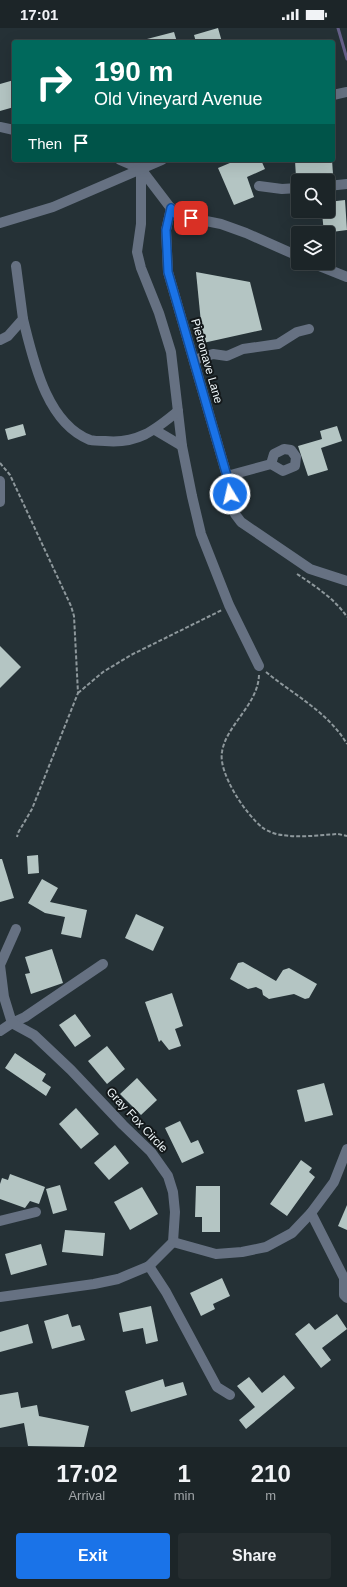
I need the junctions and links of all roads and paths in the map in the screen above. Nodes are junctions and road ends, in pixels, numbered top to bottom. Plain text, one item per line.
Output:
1 (347, 92) edge
2 (335, 95) edge
3 (0, 127) edge
4 (12, 130) edge
5 (128, 162) edge
6 (153, 162) edge
7 (139, 165) edge
8 (347, 184) edge
9 (335, 185) edge
10 (258, 186) dead end
11 (291, 188) edge
12 (171, 208) junction
13 (0, 223) edge
14 (291, 253) edge
15 (16, 266) dead end
16 (328, 270) edge
17 (347, 278) edge
18 (23, 319) junction
19 (309, 329) dead end
20 (0, 340) edge
21 (194, 360) junction
22 (178, 411) junction
23 (155, 430) junction
24 (182, 446) junction
25 (0, 463) edge
26 (271, 464) dead end
27 (227, 476) junction
28 (0, 480) edge
29 (0, 502) edge
30 (295, 572) dead end
31 (347, 581) edge
32 (229, 606) junction
33 (347, 617) edge
34 (259, 666) junction
35 (78, 693) junction
36 (347, 744) edge
37 (347, 836) edge
38 (18, 837) dead end
39 (16, 929) dead end
40 (103, 964) dead end
41 (12, 1023) junction
42 (0, 1031) edge
43 (347, 1149) edge
44 (36, 1212) dead end
45 (311, 1213) junction
46 (0, 1221) edge
47 (173, 1242) junction
48 (149, 1266) junction
49 (0, 1297) edge
50 (347, 1298) edge
51 (230, 1395) dead end

1 - 2 street
3 - 4 street
5 - 7 street
6 - 7 street
7 - 12 street
7 - 13 street
7 - 22 street
8 - 9 street
10 - 11 street
12 - 14 street
12 - 21 street, Pietronave Lane
15 - 18 street
16 - 17 street
18 - 20 street
18 - 23 street
19 - 21 street
21 - 27 street, Pietronave Lane
22 - 23 street
22 - 24 street
23 - 24 street
24 - 32 street
25 - 35 path
26 - 27 street
27 - 31 street, Pietronave Lane
28 - 29 street
30 - 33 path
32 - 34 street
32 - 35 path
34 - 36 path
34 - 37 path
35 - 38 path
39 - 41 street
40 - 41 street
41 - 42 street
41 - 47 street, Gray Fox Circle
43 - 45 street
44 - 46 street
45 - 47 street
45 - 50 street
47 - 48 street
48 - 49 street
48 - 51 street

